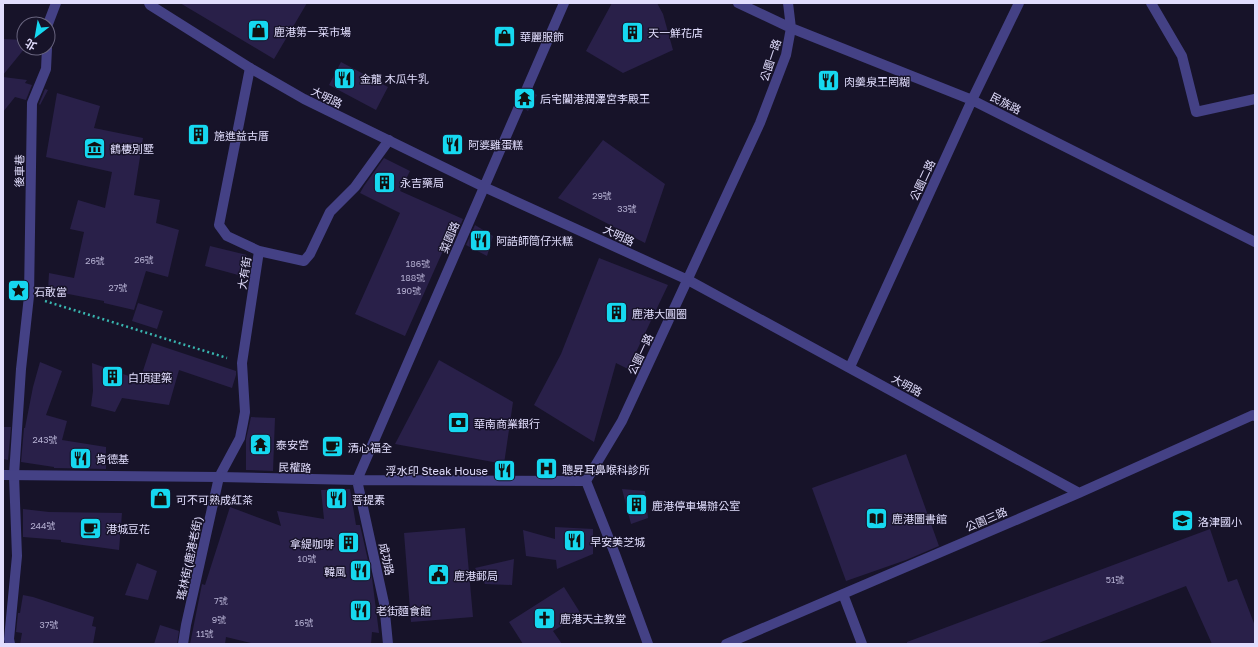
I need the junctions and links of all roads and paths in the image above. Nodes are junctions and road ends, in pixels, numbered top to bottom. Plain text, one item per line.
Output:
1 (56, 3) edge
2 (149, 3) edge
3 (564, 3) edge
4 (738, 3) edge
5 (788, 3) edge
6 (1151, 3) edge
7 (1017, 5) edge
8 (51, 16) edge
9 (791, 28) junction
10 (46, 56) edge
11 (250, 68) junction
12 (1255, 99) edge
13 (972, 100) junction
14 (389, 140) junction
15 (484, 186) junction
16 (1255, 242) edge
17 (259, 251) junction
18 (688, 280) junction
19 (29, 296) junction
20 (242, 363) junction
21 (850, 367) junction
22 (1255, 416) edge
23 (3, 474) edge
24 (14, 475) junction
25 (219, 476) junction
26 (357, 480) junction
27 (586, 481) junction
28 (1079, 493) junction
29 (843, 594) junction
30 (10, 644) edge
31 (184, 644) edge
32 (388, 644) edge
33 (648, 644) edge
34 (726, 644) edge
35 (862, 644) edge

1 - 8 street
2 - 11 street, 大明路
3 - 15 street, 菜園路
4 - 9 street, 民族路
5 - 9 street, 公園一路
6 - 12 street
7 - 13 street, 公園二路
9 - 13 street, 民族路
9 - 18 street, 公園一路
10 - 19 street, 後車巷
11 - 14 street, 大明路
11 - 17 street, 大有街
13 - 16 street, 民族路
13 - 21 street, 公園二路
14 - 15 street, 大明路
14 - 17 street
15 - 18 street, 大明路
15 - 26 street, 菜園路
17 - 20 street, 大有街
18 - 21 street, 大明路
18 - 27 street, 公園一路
19 - 20 path
19 - 24 street, 後車巷
20 - 25 street, 大有街
21 - 28 street, 大明路
22 - 28 street, 公園三路
23 - 24 street, 民權路
24 - 25 street, 民權路
24 - 30 street
25 - 26 street, 民權路
25 - 31 street, 瑤林街(鹿港老街)
26 - 27 street, 民權路
26 - 32 street, 成功路
27 - 33 street
28 - 29 street, 公園三路
29 - 34 street, 公園三路
29 - 35 street

